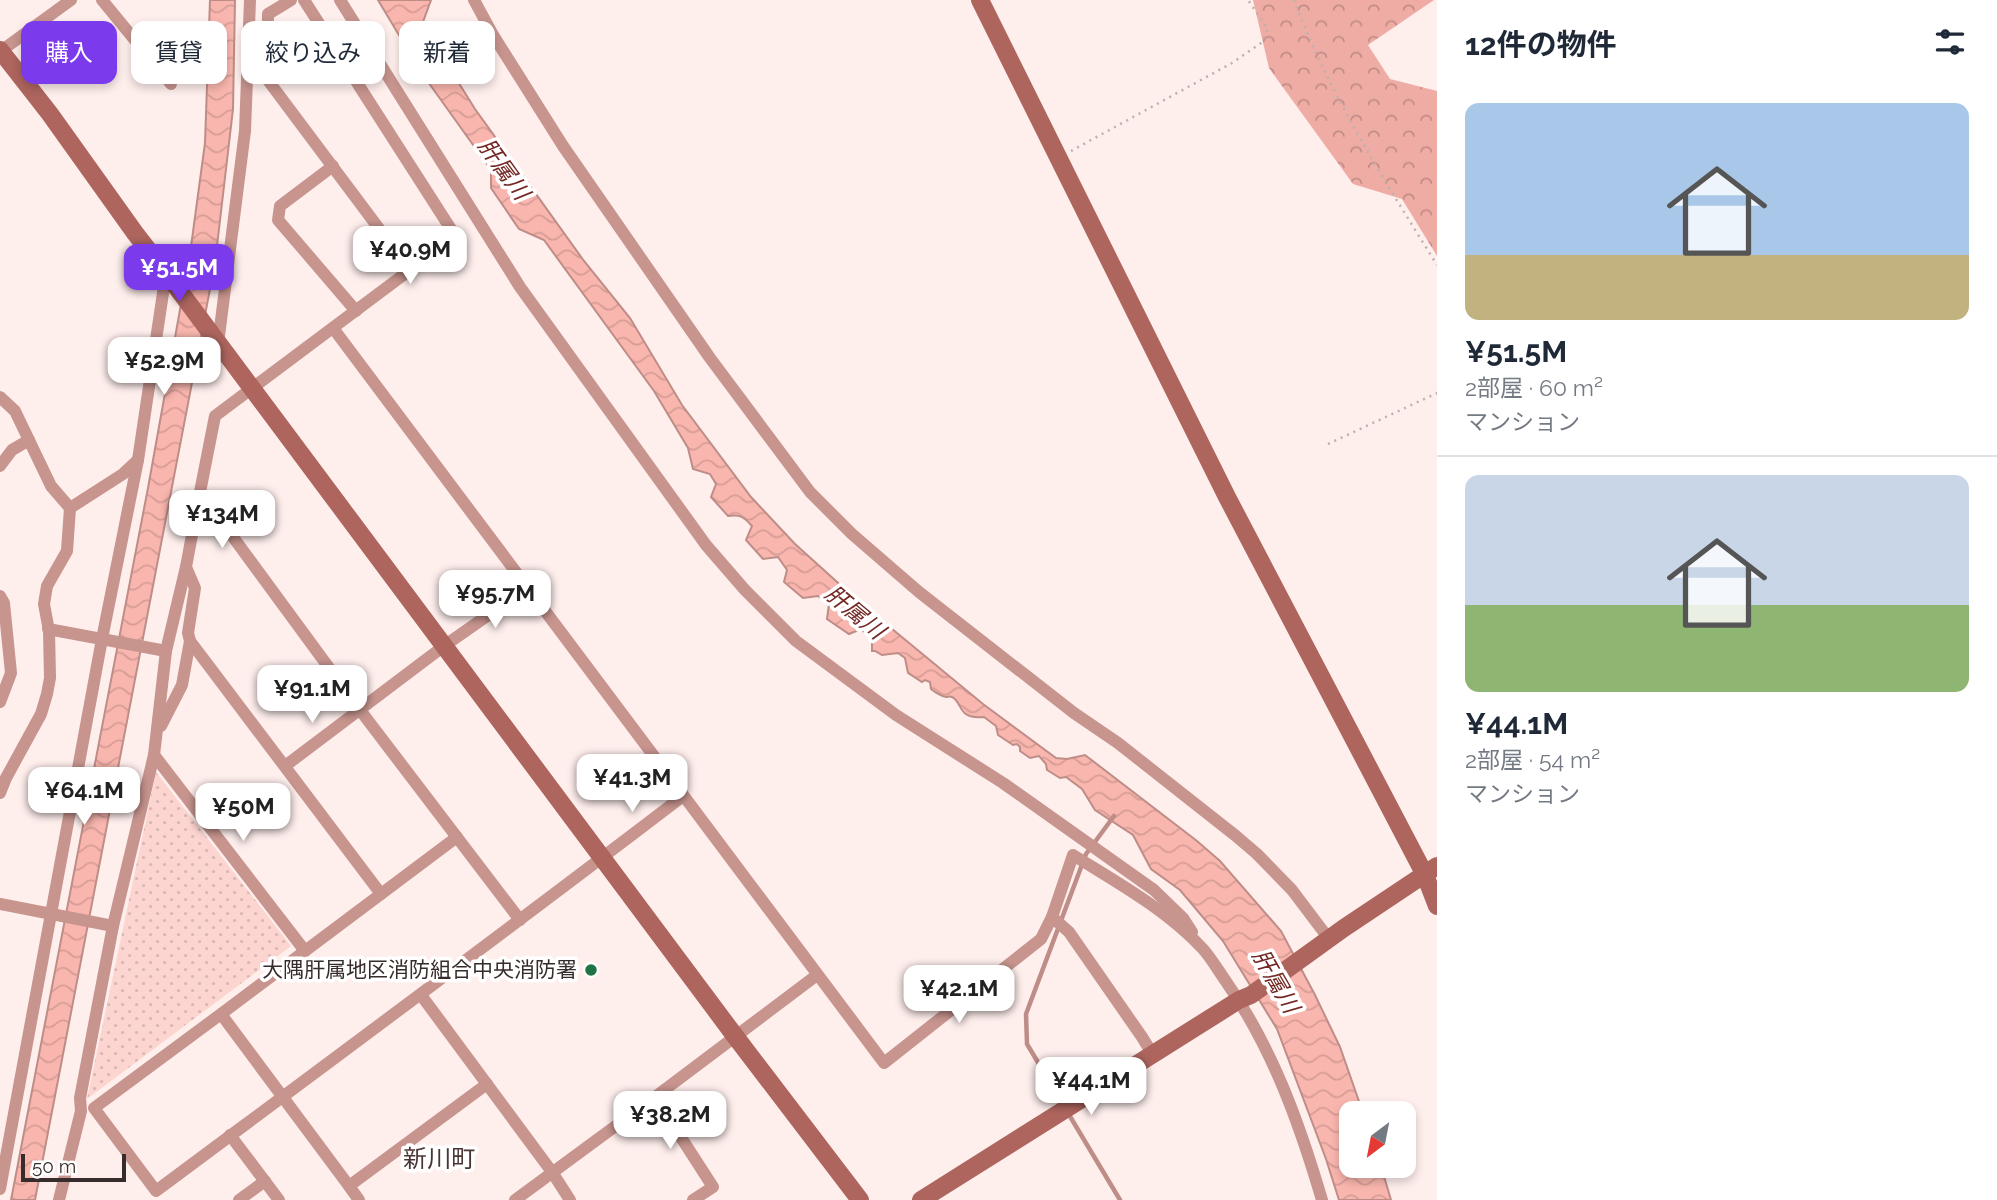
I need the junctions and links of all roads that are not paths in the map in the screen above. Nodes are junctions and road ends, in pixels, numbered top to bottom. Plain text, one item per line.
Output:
1 (71, 0) edge
2 (102, 0) edge
3 (250, 0) edge
4 (291, 0) edge
5 (304, 0) edge
6 (340, 0) edge
7 (474, 0) edge
8 (980, 0) edge
9 (131, 35) edge
10 (0, 51) edge
11 (333, 166) junction
12 (410, 270) junction
13 (166, 272) junction
14 (356, 311) junction
15 (333, 328) junction
16 (216, 341) junction
17 (253, 389) junction
18 (0, 397) edge
19 (29, 440) junction
20 (138, 460) junction
21 (0, 466) edge
22 (200, 492) junction
23 (70, 509) junction
24 (186, 567) junction
25 (527, 588) junction
26 (0, 596) edge
27 (48, 629) junction
28 (105, 639) junction
29 (190, 642) junction
30 (444, 646) junction
31 (166, 651) junction
32 (0, 702) edge
33 (359, 710) junction
34 (157, 735) junction
35 (154, 754) junction
36 (285, 766) junction
37 (0, 793) edge
38 (683, 796) junction
39 (457, 837) junction
40 (603, 858) junction
41 (1431, 871) edge
42 (381, 894) junction
43 (0, 904) edge
44 (1437, 906) edge
45 (53, 913) junction
46 (1054, 918) junction
47 (520, 920) junction
48 (113, 926) junction
49 (1325, 942) junction
50 (1204, 950) junction
51 (305, 951) junction
52 (817, 975) junction
53 (421, 995) junction
54 (1245, 997) junction
55 (221, 1014) junction
56 (735, 1036) junction
57 (1153, 1055) junction
58 (487, 1084) junction
59 (283, 1097) junction
60 (655, 1097) junction
61 (87, 1109) junction
62 (230, 1135) junction
63 (552, 1172) junction
64 (265, 1181) junction
65 (349, 1186) junction
66 (0, 1189) edge
67 (59, 1200) edge
68 (239, 1200) edge
69 (279, 1200) edge
70 (359, 1200) edge
71 (515, 1200) edge
72 (570, 1200) edge
73 (692, 1200) edge
74 (860, 1200) edge
75 (921, 1200) edge
76 (1322, 1200) edge

1 - 10 street
2 - 9 street
3 - 16 street
4 - 11 street
5 - 12 street
6 - 50 street
7 - 49 street
8 - 41 street
10 - 13 street
11 - 12 street
11 - 14 street
12 - 14 street
13 - 16 street
13 - 20 street
14 - 15 street
15 - 17 street
15 - 25 street
16 - 17 street
17 - 22 street
17 - 30 street
18 - 19 street
19 - 21 street
19 - 23 street
20 - 23 street
20 - 28 street
22 - 24 street
22 - 33 street
23 - 27 street
24 - 29 street
24 - 31 street
25 - 30 street
25 - 38 street
26 - 32 street
27 - 28 street
27 - 37 street
28 - 31 street
28 - 45 street
29 - 34 street
29 - 36 street
30 - 33 street
30 - 40 street
31 - 34 street
33 - 36 street
33 - 39 street
34 - 35 street
35 - 48 street
35 - 51 street
36 - 42 street
38 - 40 street
38 - 52 street
39 - 42 street
39 - 47 street
40 - 47 street
40 - 56 street
41 - 44 street
41 - 49 street
42 - 51 street
43 - 45 street
45 - 48 street
45 - 66 street
46 - 50 street
46 - 52 street
46 - 57 street
47 - 53 street
48 - 61 street
49 - 54 street
50 - 54 street
51 - 55 street
52 - 56 street
53 - 58 street
53 - 59 street
54 - 57 street
54 - 76 street
55 - 59 street
55 - 61 street
56 - 60 street
56 - 74 street
57 - 75 street
58 - 63 street
58 - 65 street
59 - 62 street
59 - 65 street
60 - 63 street
60 - 73 street
61 - 62 street
61 - 67 street
62 - 64 street
63 - 71 street
63 - 72 street
64 - 68 street
64 - 69 street
65 - 70 street

